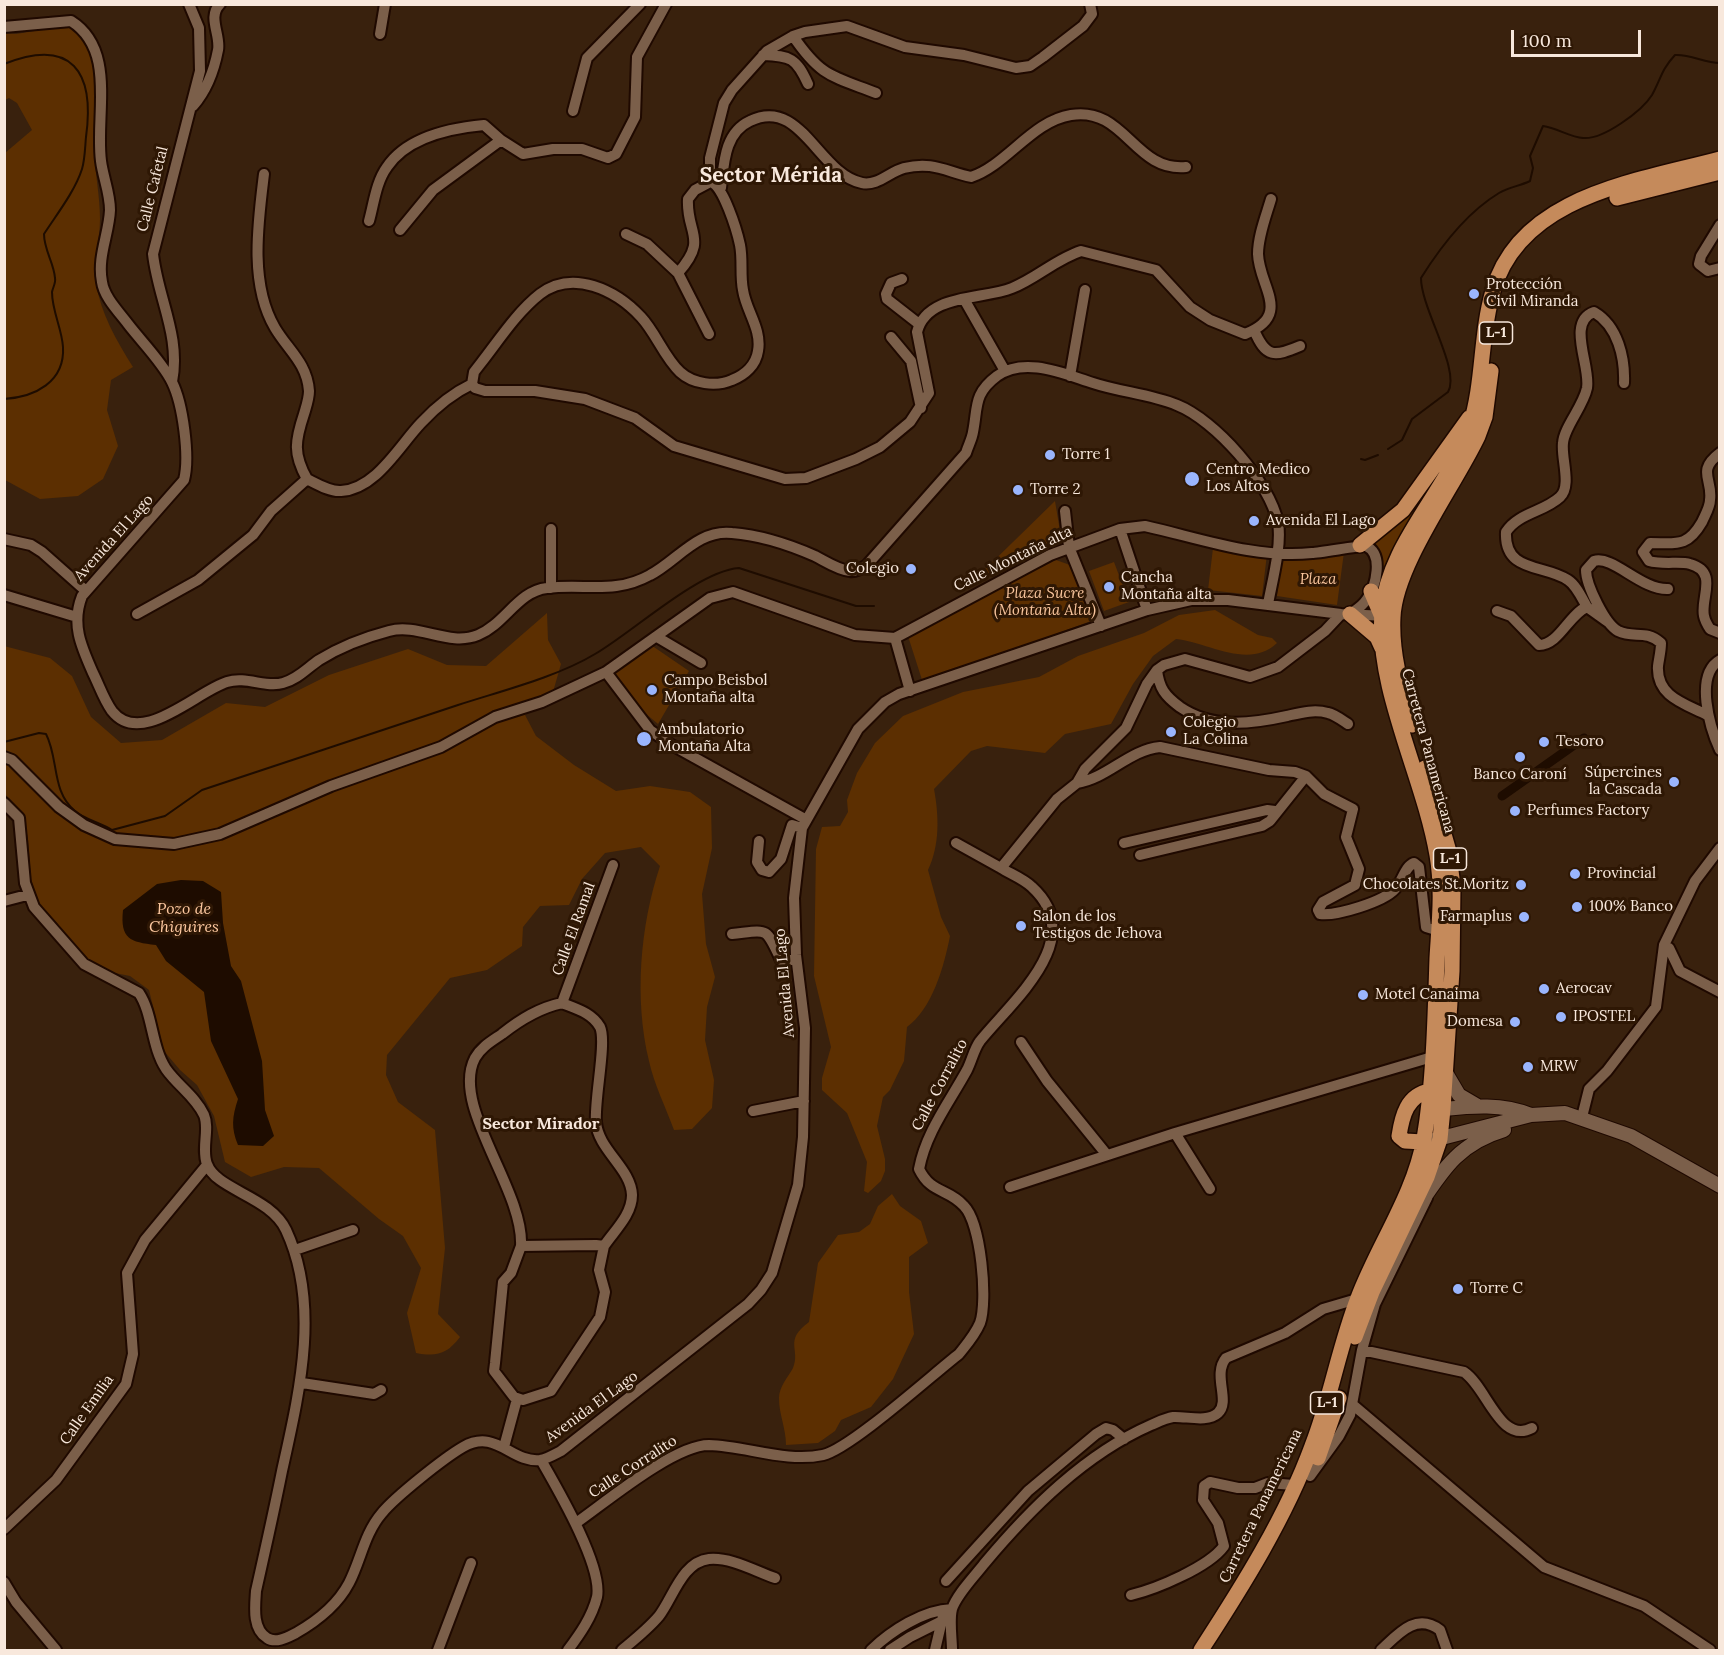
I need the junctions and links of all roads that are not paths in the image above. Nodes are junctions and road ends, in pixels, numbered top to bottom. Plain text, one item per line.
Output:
1 (189, 4) edge
2 (220, 4) edge
3 (385, 4) edge
4 (640, 4) edge
5 (666, 4) edge
6 (1090, 4) edge
7 (4, 27) edge
8 (380, 34) dead end
9 (793, 36) junction
10 (763, 55) junction
11 (808, 84) dead end
12 (876, 93) dead end
13 (189, 111) junction
14 (573, 111) dead end
15 (501, 140) junction
16 (1186, 167) dead end
17 (1719, 171) edge
18 (264, 174) dead end
19 (710, 182) junction
20 (721, 188) junction
21 (1271, 199) dead end
22 (369, 221) dead end
23 (1719, 225) edge
24 (400, 230) dead end
25 (626, 234) dead end
26 (1719, 268) edge
27 (678, 273) junction
28 (902, 279) dead end
29 (1085, 290) dead end
30 (964, 299) junction
31 (919, 324) junction
32 (1254, 330) junction
33 (709, 334) dead end
34 (891, 337) dead end
35 (1300, 346) dead end
36 (1005, 371) junction
37 (1071, 376) junction
38 (172, 382) junction
39 (1624, 383) dead end
40 (472, 384) junction
41 (921, 408) junction
42 (1474, 411) junction
43 (1719, 453) edge
44 (306, 479) junction
45 (1065, 511) dead end
46 (551, 529) dead end
47 (1120, 529) junction
48 (4, 538) edge
49 (1360, 545) junction
50 (1070, 547) junction
51 (1276, 555) junction
52 (551, 588) junction
53 (1668, 589) dead end
54 (86, 591) junction
55 (1371, 591) junction
56 (4, 595) edge
57 (1268, 604) junction
58 (1587, 607) junction
59 (1147, 610) junction
60 (1497, 611) dead end
61 (137, 614) dead end
62 (1346, 614) junction
63 (1387, 616) junction
64 (77, 617) junction
65 (1608, 622) junction
66 (1101, 626) junction
67 (1719, 633) edge
68 (657, 637) junction
69 (895, 638) junction
70 (1389, 648) junction
71 (1719, 660) edge
72 (701, 663) dead end
73 (1157, 670) junction
74 (606, 672) junction
75 (910, 691) junction
76 (1707, 715) junction
77 (1348, 724) dead end
78 (1719, 750) edge
79 (4, 757) edge
80 (1306, 776) junction
81 (1077, 783) junction
82 (4, 803) edge
83 (1275, 811) junction
84 (803, 824) junction
85 (759, 841) dead end
86 (956, 843) dead end
87 (1124, 843) dead end
88 (1719, 848) edge
89 (1140, 855) dead end
90 (613, 865) dead end
91 (1001, 868) junction
92 (27, 895) junction
93 (4, 901) edge
94 (1439, 931) junction
95 (732, 934) dead end
96 (1664, 945) junction
97 (796, 960) junction
98 (1719, 992) edge
99 (562, 1003) junction
100 (1021, 1042) dead end
101 (1432, 1057) junction
102 (1446, 1073) junction
103 (1430, 1091) junction
104 (804, 1101) junction
105 (1480, 1106) junction
106 (1443, 1109) junction
107 (753, 1110) dead end
108 (1427, 1110) junction
109 (1531, 1115) junction
110 (1582, 1117) junction
111 (1495, 1128) junction
112 (1175, 1133) junction
113 (1434, 1142) junction
114 (1462, 1149) junction
115 (1107, 1155) junction
116 (207, 1165) junction
117 (1443, 1170) junction
118 (1719, 1186) edge
119 (1010, 1187) dead end
120 (1210, 1189) dead end
121 (1404, 1228) junction
122 (353, 1230) dead end
123 (521, 1245) junction
124 (604, 1246) junction
125 (295, 1250) junction
126 (1357, 1299) junction
127 (1362, 1350) junction
128 (302, 1383) junction
129 (381, 1390) dead end
130 (517, 1399) junction
131 (1352, 1404) junction
132 (1532, 1428) dead end
133 (1124, 1439) junction
134 (504, 1447) junction
135 (541, 1460) junction
136 (1310, 1476) junction
137 (1294, 1485) junction
138 (576, 1523) junction
139 (4, 1529) edge
140 (471, 1563) dead end
141 (775, 1578) dead end
142 (946, 1581) dead end
143 (4, 1582) edge
144 (1131, 1595) dead end
145 (945, 1613) junction
146 (269, 1645) edge
147 (56, 1650) edge
148 (438, 1650) edge
149 (568, 1650) edge
150 (622, 1650) edge
151 (871, 1650) edge
152 (891, 1650) edge
153 (935, 1650) edge
154 (952, 1650) edge
155 (1201, 1650) edge
156 (1209, 1650) edge
157 (1381, 1650) edge
158 (1448, 1650) edge
159 (1710, 1650) edge

1 - 13 street, Calle Cafetal
2 - 13 street
3 - 8 street
4 - 14 street
5 - 15 street
6 - 9 street
7 - 38 street, Avenida El Lago
9 - 10 street
9 - 12 street
10 - 11 street
10 - 19 street
13 - 38 street, Calle Cafetal
15 - 22 street
15 - 24 street
16 - 20 street
17 - 42 main road, Carretera Panamericana / L-1
17 - 63 main road, Carretera Panamericana / L-1
18 - 44 street
19 - 20 street
19 - 27 street
20 - 40 street
21 - 32 street
23 - 26 street
25 - 27 street
27 - 33 street
28 - 31 street
29 - 37 street
30 - 31 street
30 - 32 street
30 - 36 street
31 - 41 street
32 - 35 street
34 - 41 street
36 - 37 street
36 - 52 street, Avenida El Lago
37 - 51 street
38 - 54 street, Avenida El Lago
39 - 58 street
40 - 41 street
40 - 44 street
42 - 49 main road
42 - 63 main road, Carretera Panamericana / L-1
43 - 67 street
44 - 61 street
45 - 50 street
46 - 52 street
47 - 50 street, Calle Montaña alta
47 - 51 street, Calle Montaña alta
47 - 59 street
48 - 54 street
49 - 51 street, Calle Montaña alta
49 - 55 street
50 - 66 street
50 - 69 street, Calle Montaña alta
51 - 57 street
52 - 64 street, Avenida El Lago
53 - 65 street
54 - 64 street, Avenida El Lago
55 - 62 street
55 - 63 main road
56 - 64 street
57 - 59 street, Avenida El Lago
57 - 62 street, Avenida El Lago
58 - 60 street
58 - 65 street
59 - 66 street, Avenida El Lago
62 - 63 street, Avenida El Lago
62 - 70 main road, L-1
62 - 73 street
63 - 70 main road, Carretera Panamericana / L-1
65 - 76 street
66 - 75 street, Avenida El Lago
68 - 69 street
68 - 72 street
68 - 74 street
69 - 75 street
70 - 94 main road, Carretera Panamericana / L-1
70 - 102 main road, Carretera Panamericana / L-1
71 - 76 street
73 - 77 street
73 - 81 street
74 - 79 street
74 - 84 street
75 - 84 street, Avenida El Lago
76 - 78 street
80 - 81 street
80 - 83 street
80 - 94 street
81 - 91 street
82 - 92 street
83 - 87 street
83 - 89 street
84 - 85 street
84 - 97 street, Avenida El Lago
86 - 91 street
88 - 96 street
90 - 99 street, Calle El Ramal
91 - 138 street, Calle Corralito
92 - 93 street
92 - 116 street
94 - 101 main road, Carretera Panamericana / L-1
95 - 97 street
96 - 98 street
96 - 110 street
97 - 104 street, Avenida El Lago
99 - 123 street
99 - 124 street
100 - 115 street
101 - 103 main road, Carretera Panamericana / L-1
101 - 112 street
102 - 105 street
102 - 106 main road, Carretera Panamericana / L-1
103 - 108 main road, Carretera Panamericana / L-1
103 - 113 main road
104 - 107 street
104 - 135 street, Avenida El Lago
105 - 106 street
105 - 109 street
105 - 111 street
106 - 108 street
106 - 113 main road, Carretera Panamericana / L-1
108 - 113 main road, Carretera Panamericana / L-1
109 - 110 street
109 - 111 street
110 - 118 street
111 - 113 street
111 - 114 street
112 - 115 street
112 - 120 street
113 - 114 street
113 - 121 main road, Carretera Panamericana / L-1
113 - 126 main road, Carretera Panamericana / L-1
114 - 117 street
115 - 119 street
116 - 125 street, Avenida El Lago
116 - 139 street, Calle Emilia
117 - 121 street
117 - 127 street
121 - 136 main road, Carretera Panamericana / L-1
122 - 125 street
123 - 124 street
123 - 130 street
124 - 130 street
125 - 128 street, Avenida El Lago
126 - 133 street
126 - 137 main road, Carretera Panamericana / L-1
127 - 131 street
127 - 132 street
128 - 129 street
128 - 146 street, Avenida El Lago
130 - 134 street
131 - 136 street
131 - 159 street
133 - 142 street
133 - 145 street
134 - 135 street, Avenida El Lago
134 - 146 street, Avenida El Lago
135 - 138 street
136 - 156 main road, Carretera Panamericana / L-1
137 - 144 street
137 - 155 main road, Carretera Panamericana / L-1
138 - 149 street
140 - 148 street
141 - 150 street
143 - 147 street
145 - 151 street
145 - 152 street
145 - 153 street
145 - 154 street
157 - 158 street

